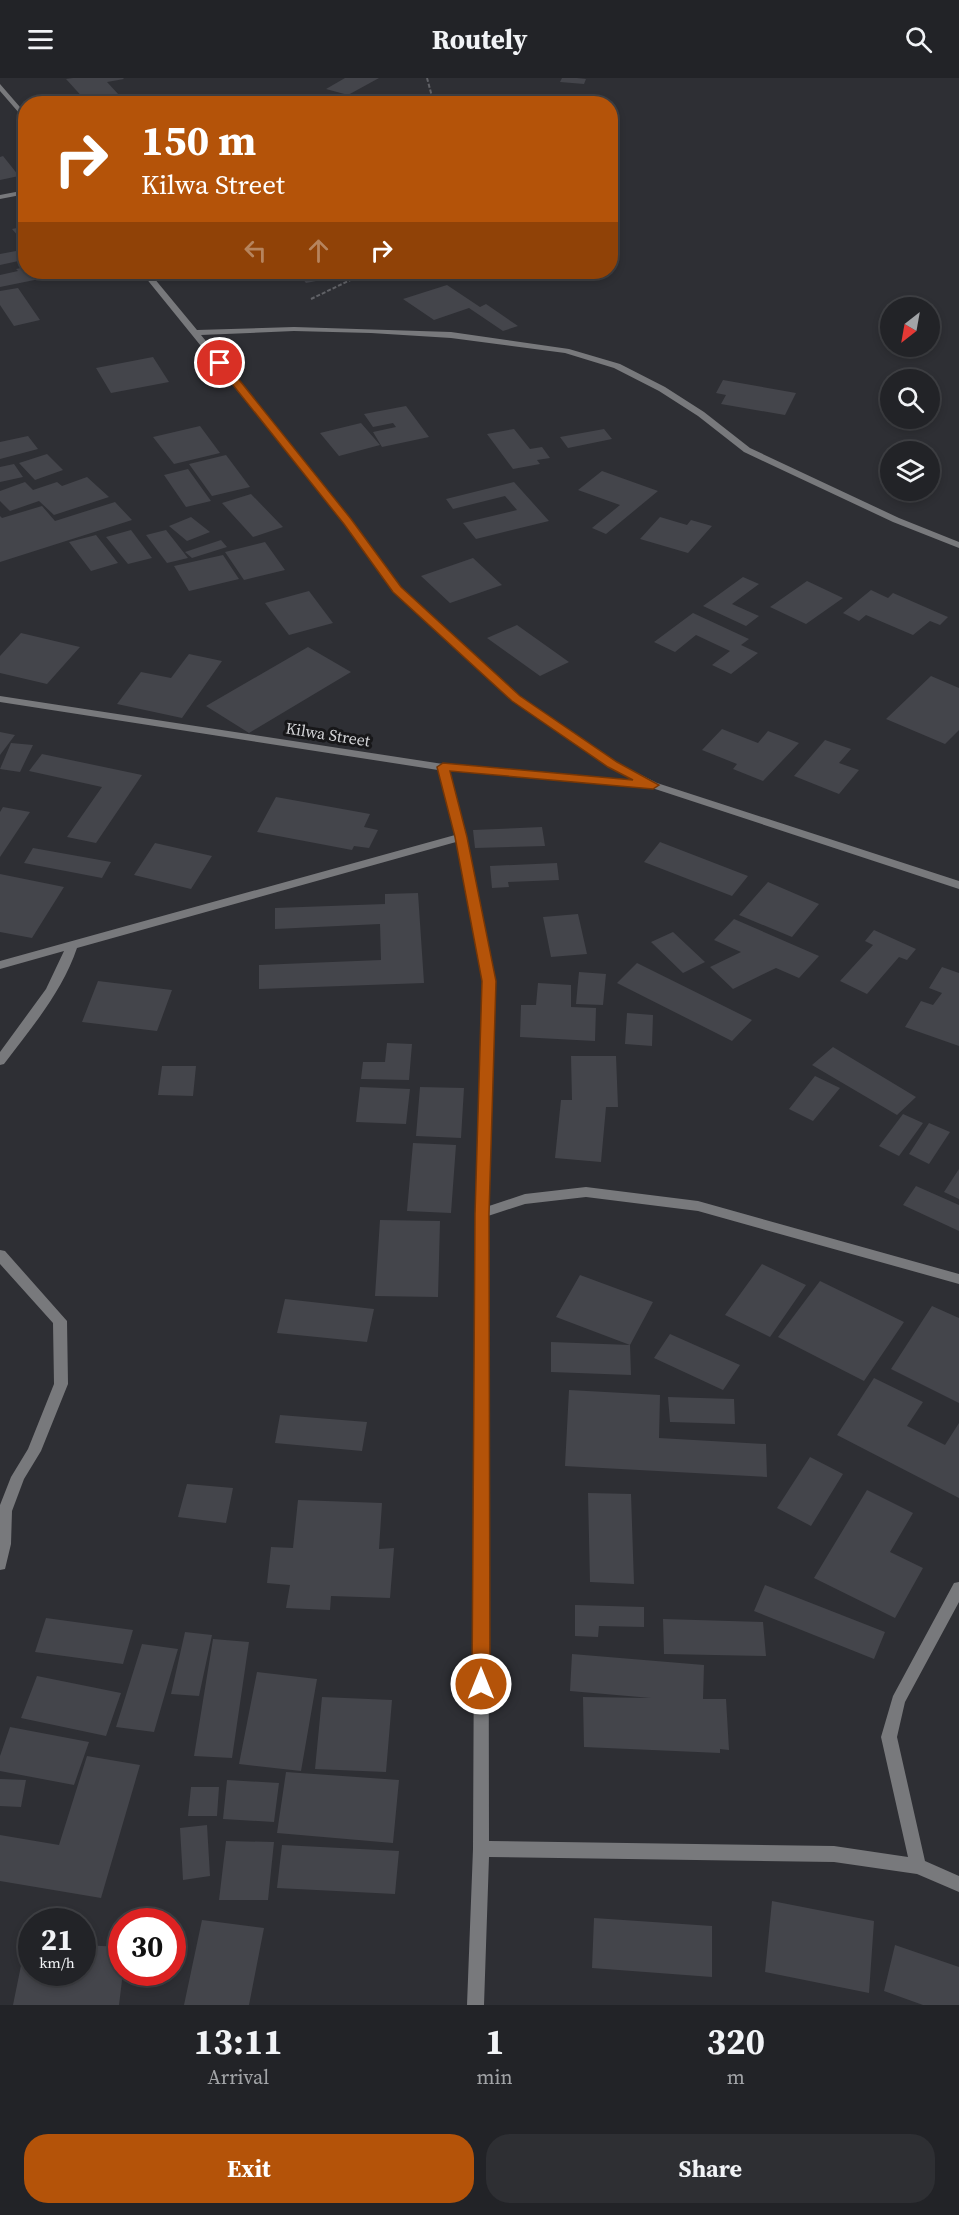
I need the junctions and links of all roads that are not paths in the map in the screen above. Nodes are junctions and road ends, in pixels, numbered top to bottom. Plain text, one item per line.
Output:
1 (0, 86) edge
2 (18, 109) edge
3 (18, 194) edge
4 (0, 197) edge
5 (150, 279) edge
6 (194, 333) junction
7 (959, 545) edge
8 (0, 699) edge
9 (443, 767) junction
10 (653, 785) junction
11 (461, 837) junction
12 (959, 885) edge
13 (72, 945) junction
14 (0, 965) edge
15 (0, 1061) edge
16 (482, 1214) junction
17 (0, 1255) edge
18 (959, 1279) edge
19 (0, 1563) edge
20 (959, 1588) edge
21 (481, 1848) junction
22 (918, 1866) junction
23 (959, 1884) edge
24 (476, 2005) edge

1 - 2 street
3 - 4 street
5 - 6 street
6 - 7 street
6 - 10 street
8 - 9 street, Kilwa Street
9 - 10 street, Kilwa Street
9 - 11 street
10 - 12 street
11 - 13 street
11 - 16 street
13 - 14 street
13 - 15 street
16 - 18 street
16 - 21 street
17 - 19 street
20 - 22 street
21 - 22 street
21 - 24 street
22 - 23 street

